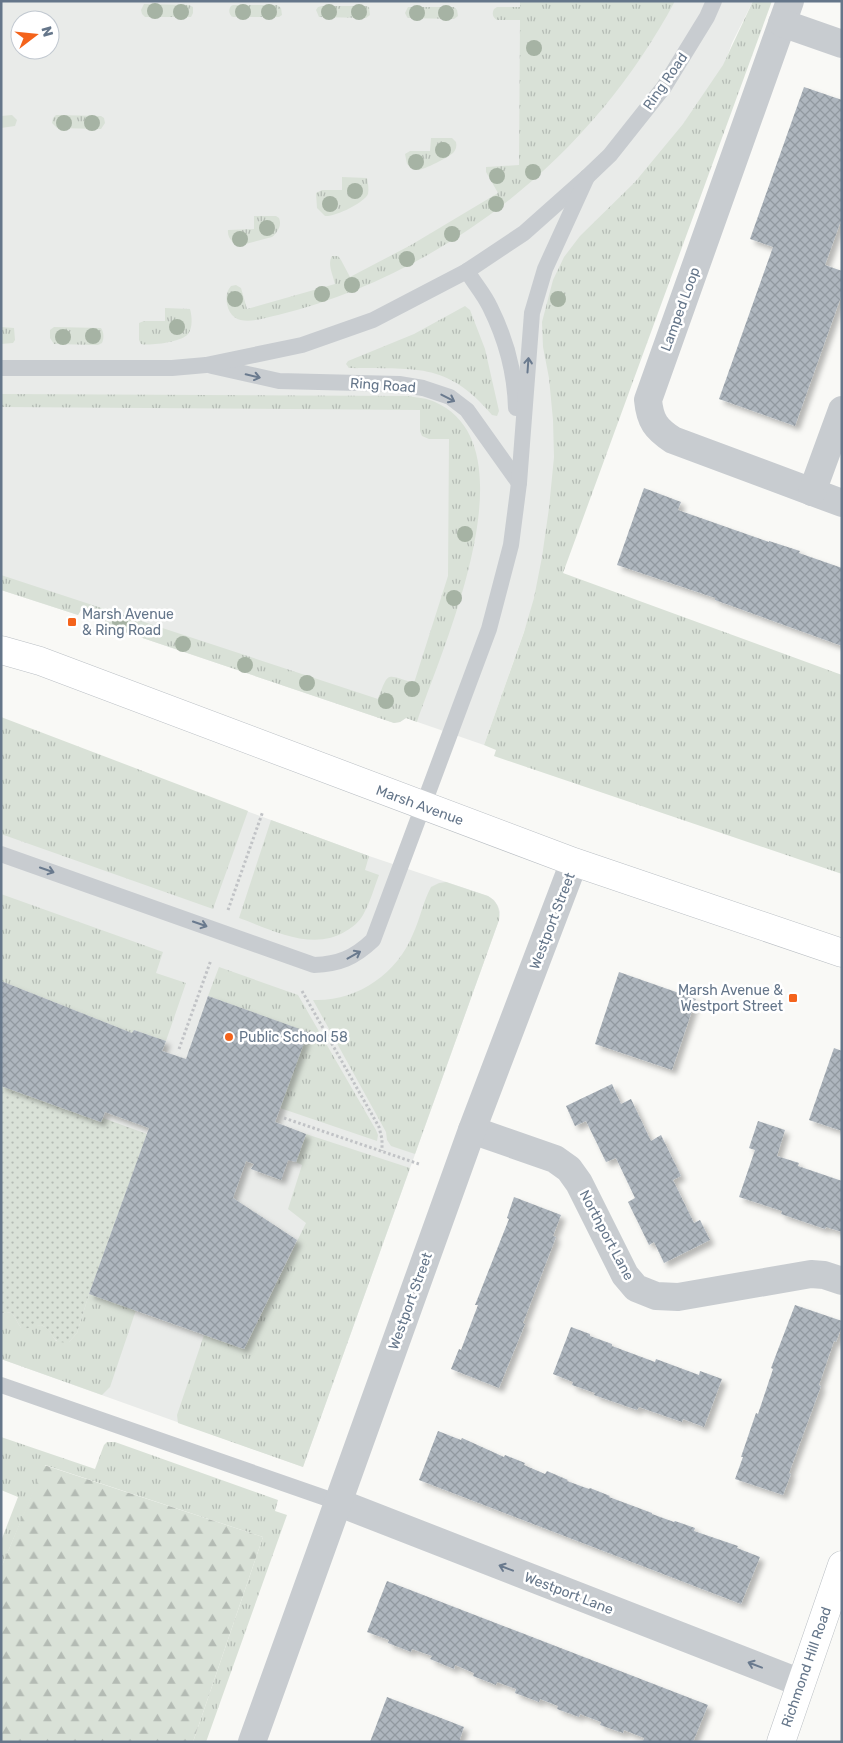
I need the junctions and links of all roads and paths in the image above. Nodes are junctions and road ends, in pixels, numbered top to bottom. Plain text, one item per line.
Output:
1 (714, 1) edge
2 (786, 12) edge
3 (842, 44) edge
4 (587, 177) junction
5 (467, 271) junction
6 (206, 365) junction
7 (1, 368) edge
8 (842, 410) edge
9 (519, 483) junction
10 (812, 492) junction
11 (842, 502) edge
12 (1, 650) edge
13 (422, 806) junction
14 (263, 811) dead end
15 (1, 854) edge
16 (574, 862) junction
17 (227, 913) dead end
18 (842, 953) edge
19 (211, 960) dead end
20 (302, 991) dead end
21 (179, 1049) dead end
22 (284, 1118) dead end
23 (472, 1130) junction
24 (382, 1151) junction
25 (419, 1164) dead end
26 (842, 1281) edge
27 (1, 1385) edge
28 (337, 1502) junction
29 (842, 1565) edge
30 (801, 1683) junction
31 (252, 1742) edge
32 (781, 1742) edge

1 - 4 lane, Ring Road
2 - 3 street
2 - 10 street, Lamped Loop
4 - 5 lane, Ring Road
9 -> 4 lane, Ring Road
5 - 6 lane, Ring Road
5 - 9 lane, Ring Road
6 - 7 lane, Ring Road
6 -> 9 lane, Ring Road
8 - 10 street
9 - 13 lane, Ring Road
10 - 11 street, Lamped Loop
12 - 13 street, Marsh Avenue
15 -> 13 lane, Ring Road
13 - 16 street, Marsh Avenue
14 - 17 path
16 - 18 street, Marsh Avenue
16 - 23 street, Westport Street
19 - 21 path
20 - 24 path
22 - 24 path
23 - 26 street, Northport Lane
23 - 28 street, Westport Street
24 - 25 path
27 - 28 lane
30 -> 28 street, Westport Lane
28 - 31 street, Westport Street
29 - 30 street, Richmond Hill Road
30 - 32 street, Richmond Hill Road

